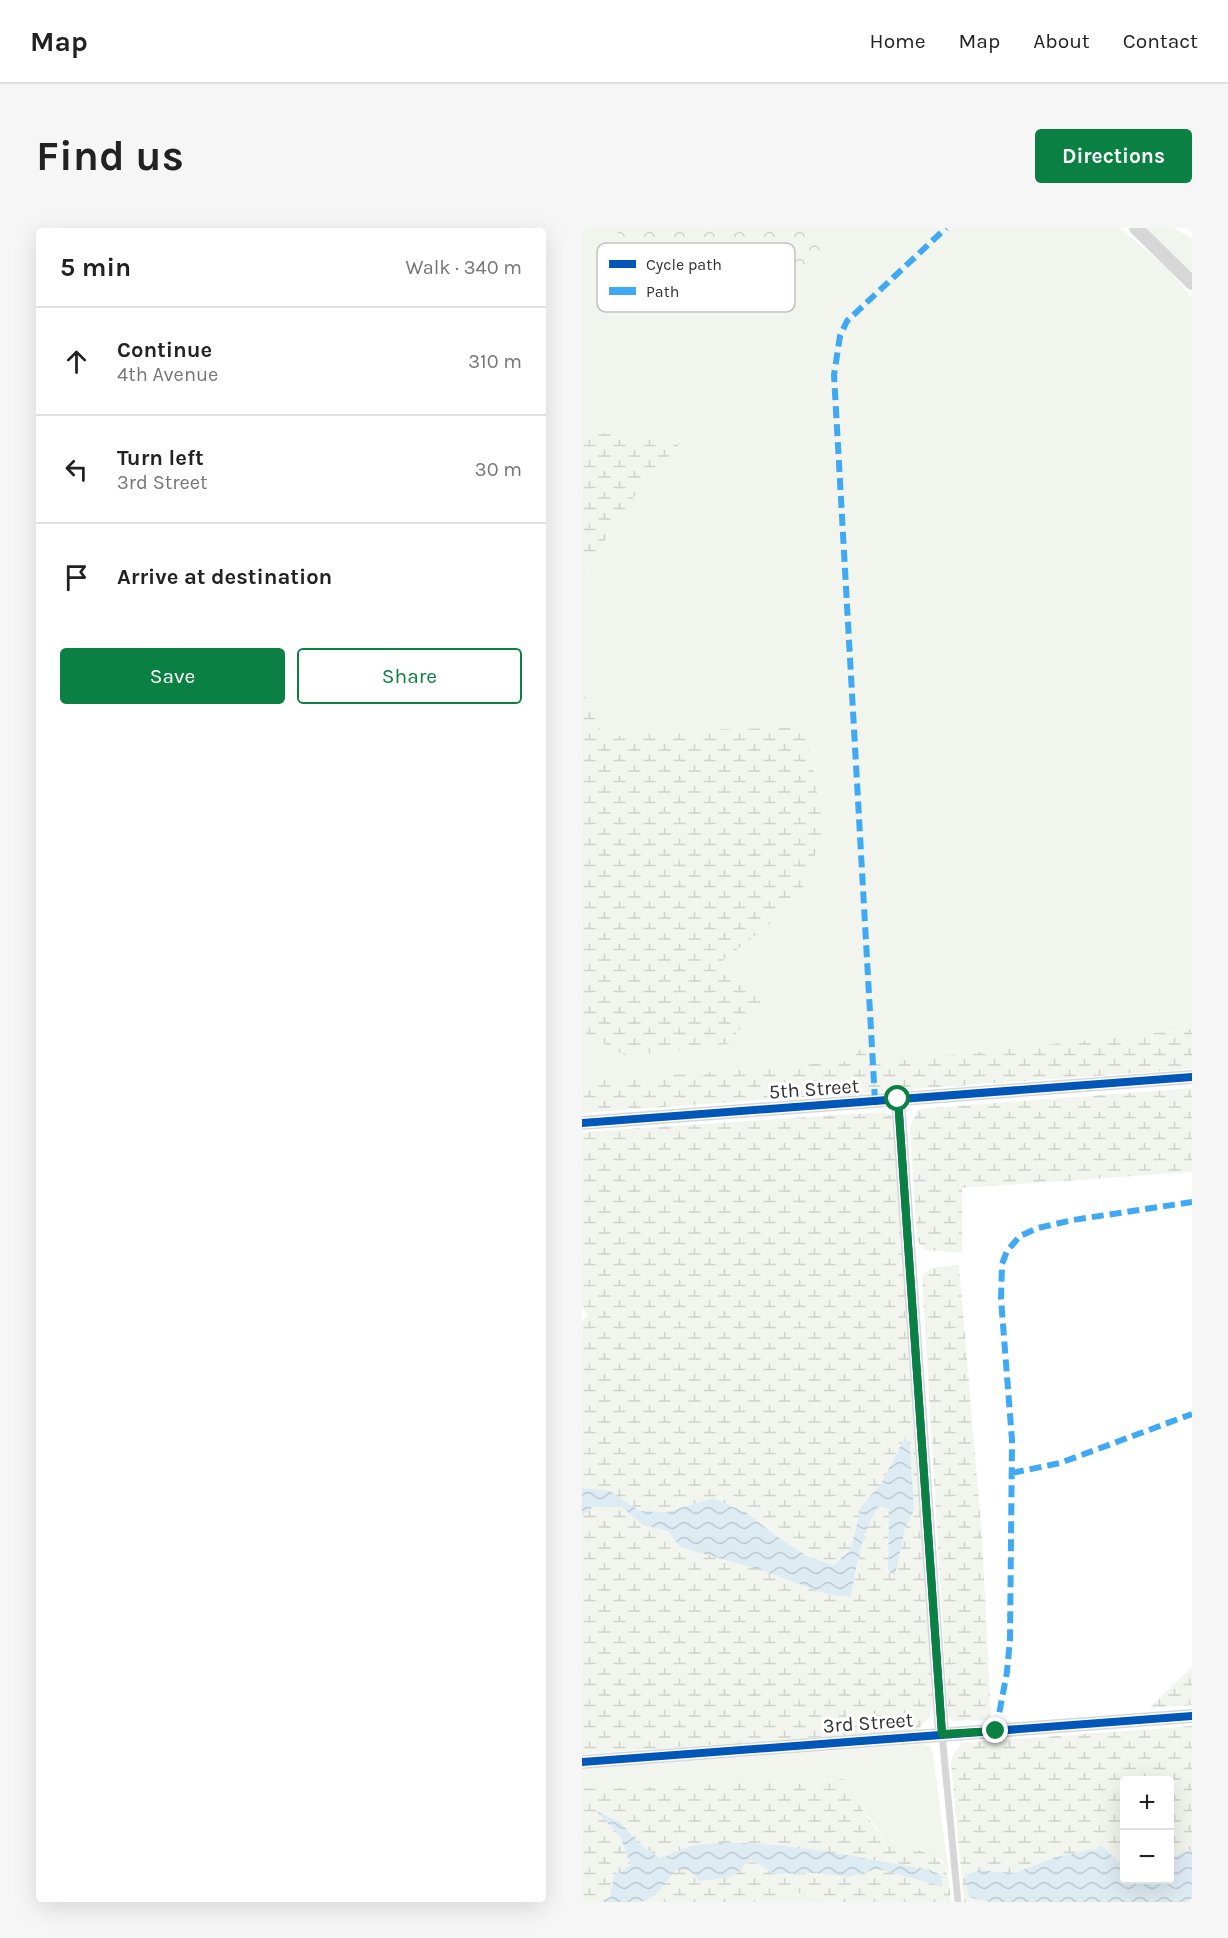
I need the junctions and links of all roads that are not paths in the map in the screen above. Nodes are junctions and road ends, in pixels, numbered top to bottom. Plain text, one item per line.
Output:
1 (1136, 228) edge
2 (1192, 283) edge
3 (1192, 1077) edge
4 (898, 1099) junction
5 (582, 1123) edge
6 (1192, 1716) edge
7 (942, 1734) junction
8 (582, 1762) edge
9 (958, 1902) edge

1 - 2 street
3 - 4 street, 5th Street
4 - 5 street, 5th Street
4 - 7 street
6 - 7 street, 3rd Street
7 - 8 street, 3rd Street
7 - 9 lane

